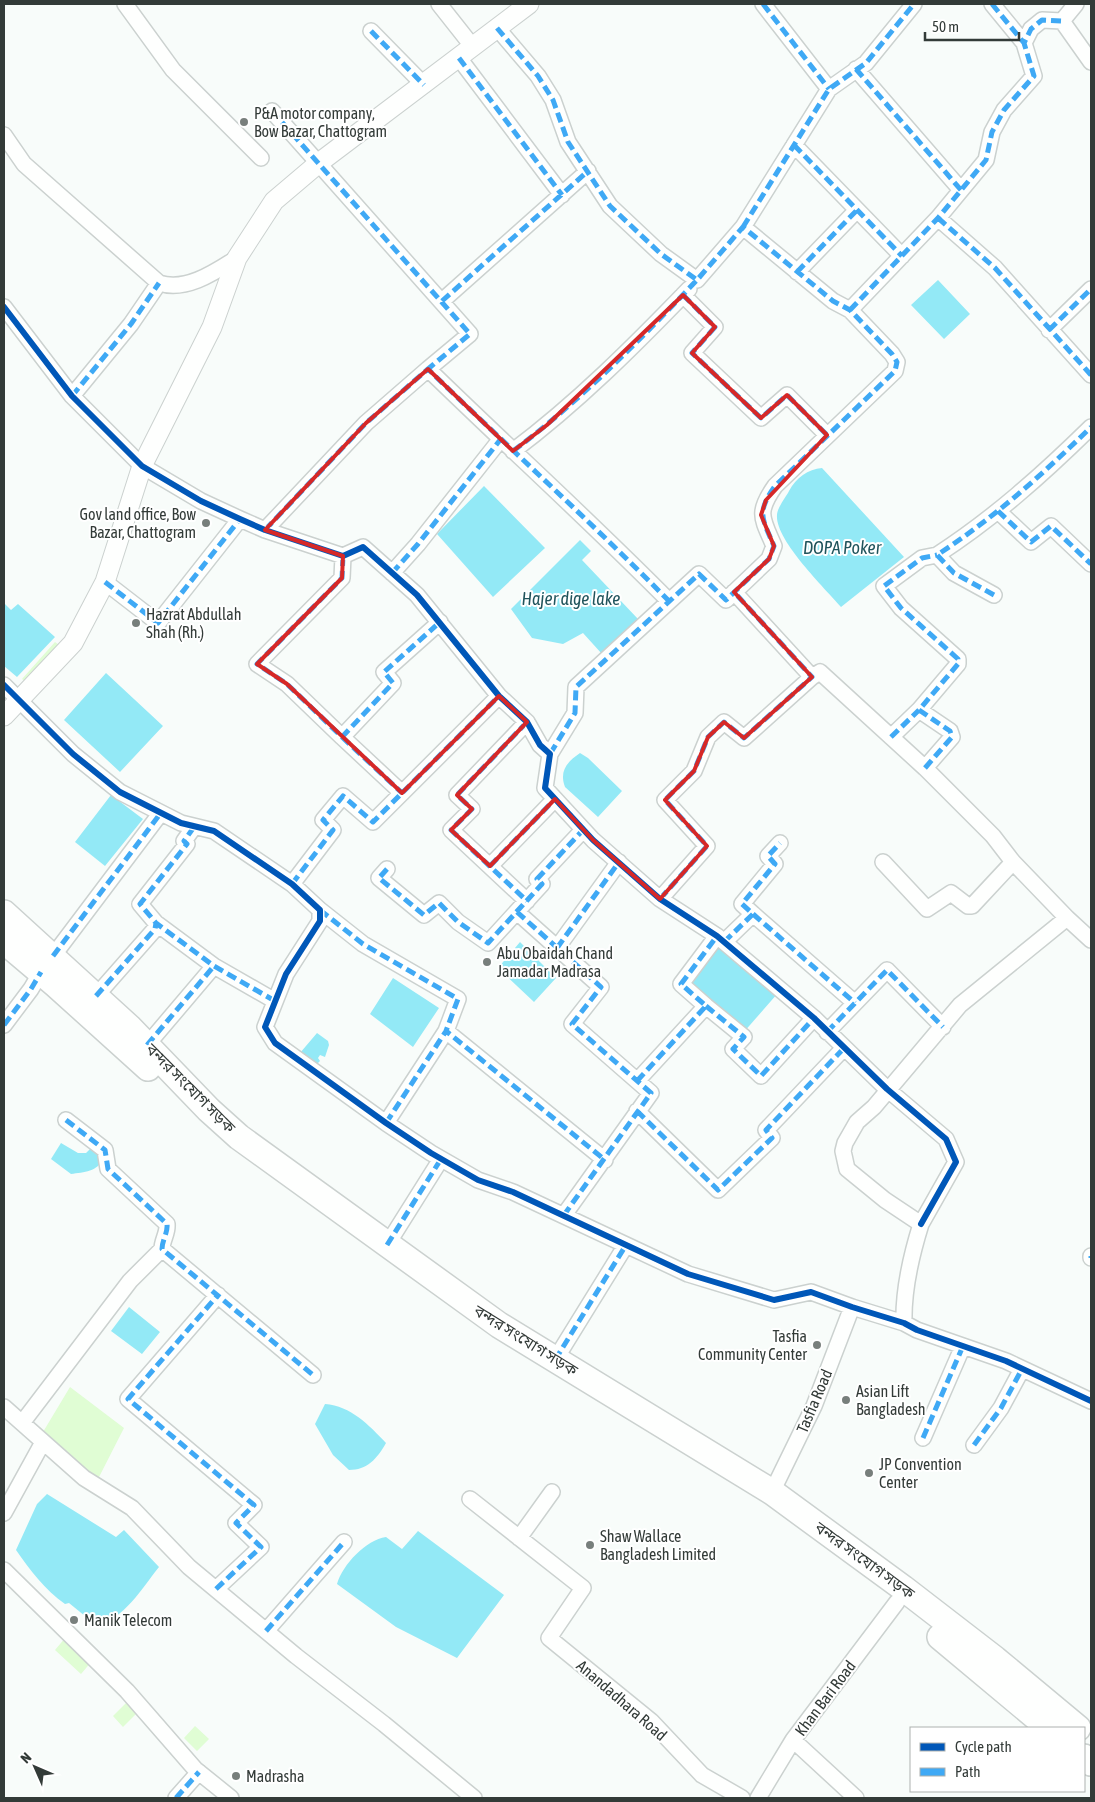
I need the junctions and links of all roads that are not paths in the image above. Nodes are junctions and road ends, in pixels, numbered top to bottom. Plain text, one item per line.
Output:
1 (125, 4) edge
2 (438, 4) edge
3 (529, 4) edge
4 (763, 4) edge
5 (914, 4) edge
6 (992, 4) edge
7 (1076, 4) edge
8 (1062, 21) junction
9 (497, 28) junction
10 (371, 31) dead end
11 (1024, 43) junction
12 (466, 52) junction
13 (1091, 62) edge
14 (856, 70) junction
15 (424, 85) junction
16 (829, 89) junction
17 (272, 111) dead end
18 (4, 135) edge
19 (794, 145) junction
20 (261, 158) dead end
21 (320, 162) junction
22 (588, 172) junction
23 (961, 190) junction
24 (562, 195) junction
25 (857, 210) junction
26 (938, 218) junction
27 (743, 227) junction
28 (902, 256) junction
29 (237, 258) junction
30 (797, 272) junction
31 (697, 280) junction
32 (159, 283) junction
33 (1091, 289) edge
34 (683, 295) junction
35 (442, 301) junction
36 (4, 307) edge
37 (850, 310) junction
38 (1048, 330) junction
39 (428, 369) junction
40 (1091, 375) edge
41 (72, 396) junction
42 (1091, 427) edge
43 (827, 435) junction
44 (500, 440) junction
45 (513, 451) junction
46 (142, 466) junction
47 (998, 511) junction
48 (240, 519) junction
49 (265, 530) junction
50 (937, 555) junction
51 (343, 556) junction
52 (1091, 564) edge
53 (392, 573) junction
54 (105, 582) junction
55 (734, 592) junction
56 (994, 595) dead end
57 (669, 601) junction
58 (440, 622) junction
59 (812, 677) junction
60 (4, 685) edge
61 (499, 696) junction
62 (20, 701) junction
63 (919, 710) junction
64 (4, 716) edge
65 (527, 722) junction
66 (342, 737) junction
67 (891, 737) junction
68 (550, 754) junction
69 (925, 768) junction
70 (402, 793) junction
71 (555, 799) junction
72 (160, 814) junction
73 (194, 826) junction
74 (583, 830) junction
75 (780, 843) dead end
76 (619, 862) junction
77 (883, 862) dead end
78 (1013, 862) junction
79 (490, 866) junction
80 (387, 870) dead end
81 (292, 884) junction
82 (660, 899) junction
83 (522, 906) junction
84 (320, 910) junction
85 (4, 913) edge
86 (753, 914) junction
87 (1067, 918) junction
88 (156, 924) junction
89 (720, 939) junction
90 (1091, 940) edge
91 (4, 942) edge
92 (557, 948) junction
93 (47, 964) junction
94 (214, 966) junction
95 (96, 996) junction
96 (275, 1002) junction
97 (855, 1004) junction
98 (706, 1006) junction
99 (814, 1018) junction
100 (4, 1025) edge
101 (943, 1027) junction
102 (446, 1031) junction
103 (827, 1032) junction
104 (147, 1044) junction
105 (844, 1048) junction
106 (637, 1081) junction
107 (887, 1089) junction
108 (637, 1111) junction
109 (66, 1120) dead end
110 (386, 1123) junction
111 (441, 1159) junction
112 (604, 1160) junction
113 (564, 1215) junction
114 (921, 1224) junction
115 (388, 1245) junction
116 (626, 1245) junction
117 (162, 1249) junction
118 (218, 1295) junction
119 (852, 1308) junction
120 (904, 1323) junction
121 (963, 1346) junction
122 (555, 1360) junction
123 (1022, 1369) junction
124 (312, 1376) dead end
125 (1091, 1401) edge
126 (4, 1407) edge
127 (22, 1423) junction
128 (923, 1438) dead end
129 (43, 1442) junction
130 (974, 1444) dead end
131 (552, 1492) dead end
132 (772, 1492) junction
133 (470, 1499) dead end
134 (4, 1513) edge
135 (519, 1538) junction
136 (344, 1542) dead end
137 (4, 1570) edge
138 (216, 1589) junction
139 (897, 1602) junction
140 (266, 1631) junction
141 (1049, 1727) edge
142 (1077, 1727) edge
143 (793, 1740) junction
144 (199, 1772) junction
145 (176, 1798) edge
146 (231, 1798) edge
147 (474, 1798) edge
148 (742, 1798) edge
149 (758, 1798) edge
150 (856, 1798) edge

1 - 20 street
2 - 12 street
3 - 9 street
4 - 16 street
5 - 14 street
6 - 11 street
7 - 8 street
8 - 11 street
8 - 13 street
9 - 12 street
9 - 22 street
10 - 15 street
11 - 23 street
12 - 15 street
12 - 24 street
14 - 16 street
14 - 23 street
15 - 21 street
16 - 19 street
17 - 21 street
18 - 32 street
19 - 25 street
19 - 27 street
21 - 29 street
21 - 35 street
22 - 24 street
22 - 31 street
23 - 26 street
24 - 35 street
25 - 28 street
25 - 30 street
26 - 28 street
26 - 38 street
27 - 30 street
27 - 31 street
28 - 37 street
29 - 32 street
29 - 46 street
30 - 37 street
31 - 34 street
32 - 41 street
33 - 38 street
34 - 43 street
34 - 45 street
35 - 39 street
36 - 41 street
37 - 43 street
38 - 40 street
39 - 44 street
39 - 49 street
41 - 46 street
42 - 47 street
43 - 55 street
44 - 45 street
44 - 53 street
45 - 57 street
46 - 48 street
46 - 54 street
47 - 50 street
47 - 52 street
48 - 49 street
48 - 54 street
49 - 51 street
50 - 56 street
50 - 63 street
51 - 53 street
51 - 66 street
53 - 58 street
54 - 62 street
55 - 57 street
55 - 59 street
57 - 68 street
58 - 61 street
58 - 66 street
59 - 67 street
59 - 82 street
60 - 62 street
61 - 65 street
61 - 70 street
62 - 64 street
62 - 72 street
63 - 67 street
63 - 69 street
65 - 68 street
65 - 79 street
66 - 70 street
67 - 69 street
68 - 71 street
69 - 78 street
70 - 81 street
71 - 74 street
71 - 79 street
72 - 73 street
72 - 93 street
73 - 81 street
73 - 88 street
74 - 76 street
74 - 83 street
75 - 86 street
76 - 82 street
76 - 92 street
77 - 78 street
78 - 87 street
79 - 83 street
80 - 83 street
81 - 84 street
82 - 89 street
83 - 92 street
84 - 96 street
84 - 102 street
85 - 93 highway, বন্দর সংযোগ সড়ক
86 - 89 street
86 - 97 street
87 - 90 street
87 - 101 street
88 - 94 street
88 - 95 street
89 - 98 street
89 - 99 street
91 - 93 highway, বন্দর সংযোগ সড়ক
92 - 106 street
93 - 95 highway, বন্দর সংযোগ সড়ক
93 - 100 street
93 - 139 highway, বন্দর সংযোগ সড়ক
94 - 96 street
94 - 104 street
95 - 104 highway, বন্দর সংযোগ সড়ক
96 - 110 street
97 - 101 street
97 - 103 street
98 - 99 street
98 - 106 street
99 - 103 street
101 - 107 street
102 - 110 street
102 - 112 street
103 - 105 street
104 - 115 highway, বন্দর সংযোগ সড়ক
105 - 107 street
105 - 108 street
106 - 108 street
107 - 114 street
107 - 114 street
108 - 112 street
109 - 117 street
110 - 111 street
111 - 113 street
111 - 115 street
112 - 113 street
113 - 116 street
114 - 120 street
115 - 122 highway, বন্দর সংযোগ সড়ক
116 - 119 street
116 - 122 street
117 - 118 street
117 - 127 street
118 - 124 street
118 - 138 street
119 - 120 street
119 - 132 street, Tasfia Road
120 - 121 street
121 - 123 street
121 - 128 street
122 - 132 highway, বন্দর সংযোগ সড়ক
123 - 125 street
123 - 130 street
126 - 127 street
127 - 129 street
129 - 134 street
129 - 138 street
131 - 135 street
132 - 142 highway, বন্দর সংযোগ সড়ক
133 - 135 street
135 - 148 street, Anandadhara Road
136 - 140 street
137 - 144 street
138 - 140 street
139 - 141 highway, বন্দর সংযোগ সড়ক
139 - 143 street, Khan Bari Road
140 - 147 street
143 - 149 street, Khan Bari Road
143 - 150 street
144 - 145 street
144 - 146 street

